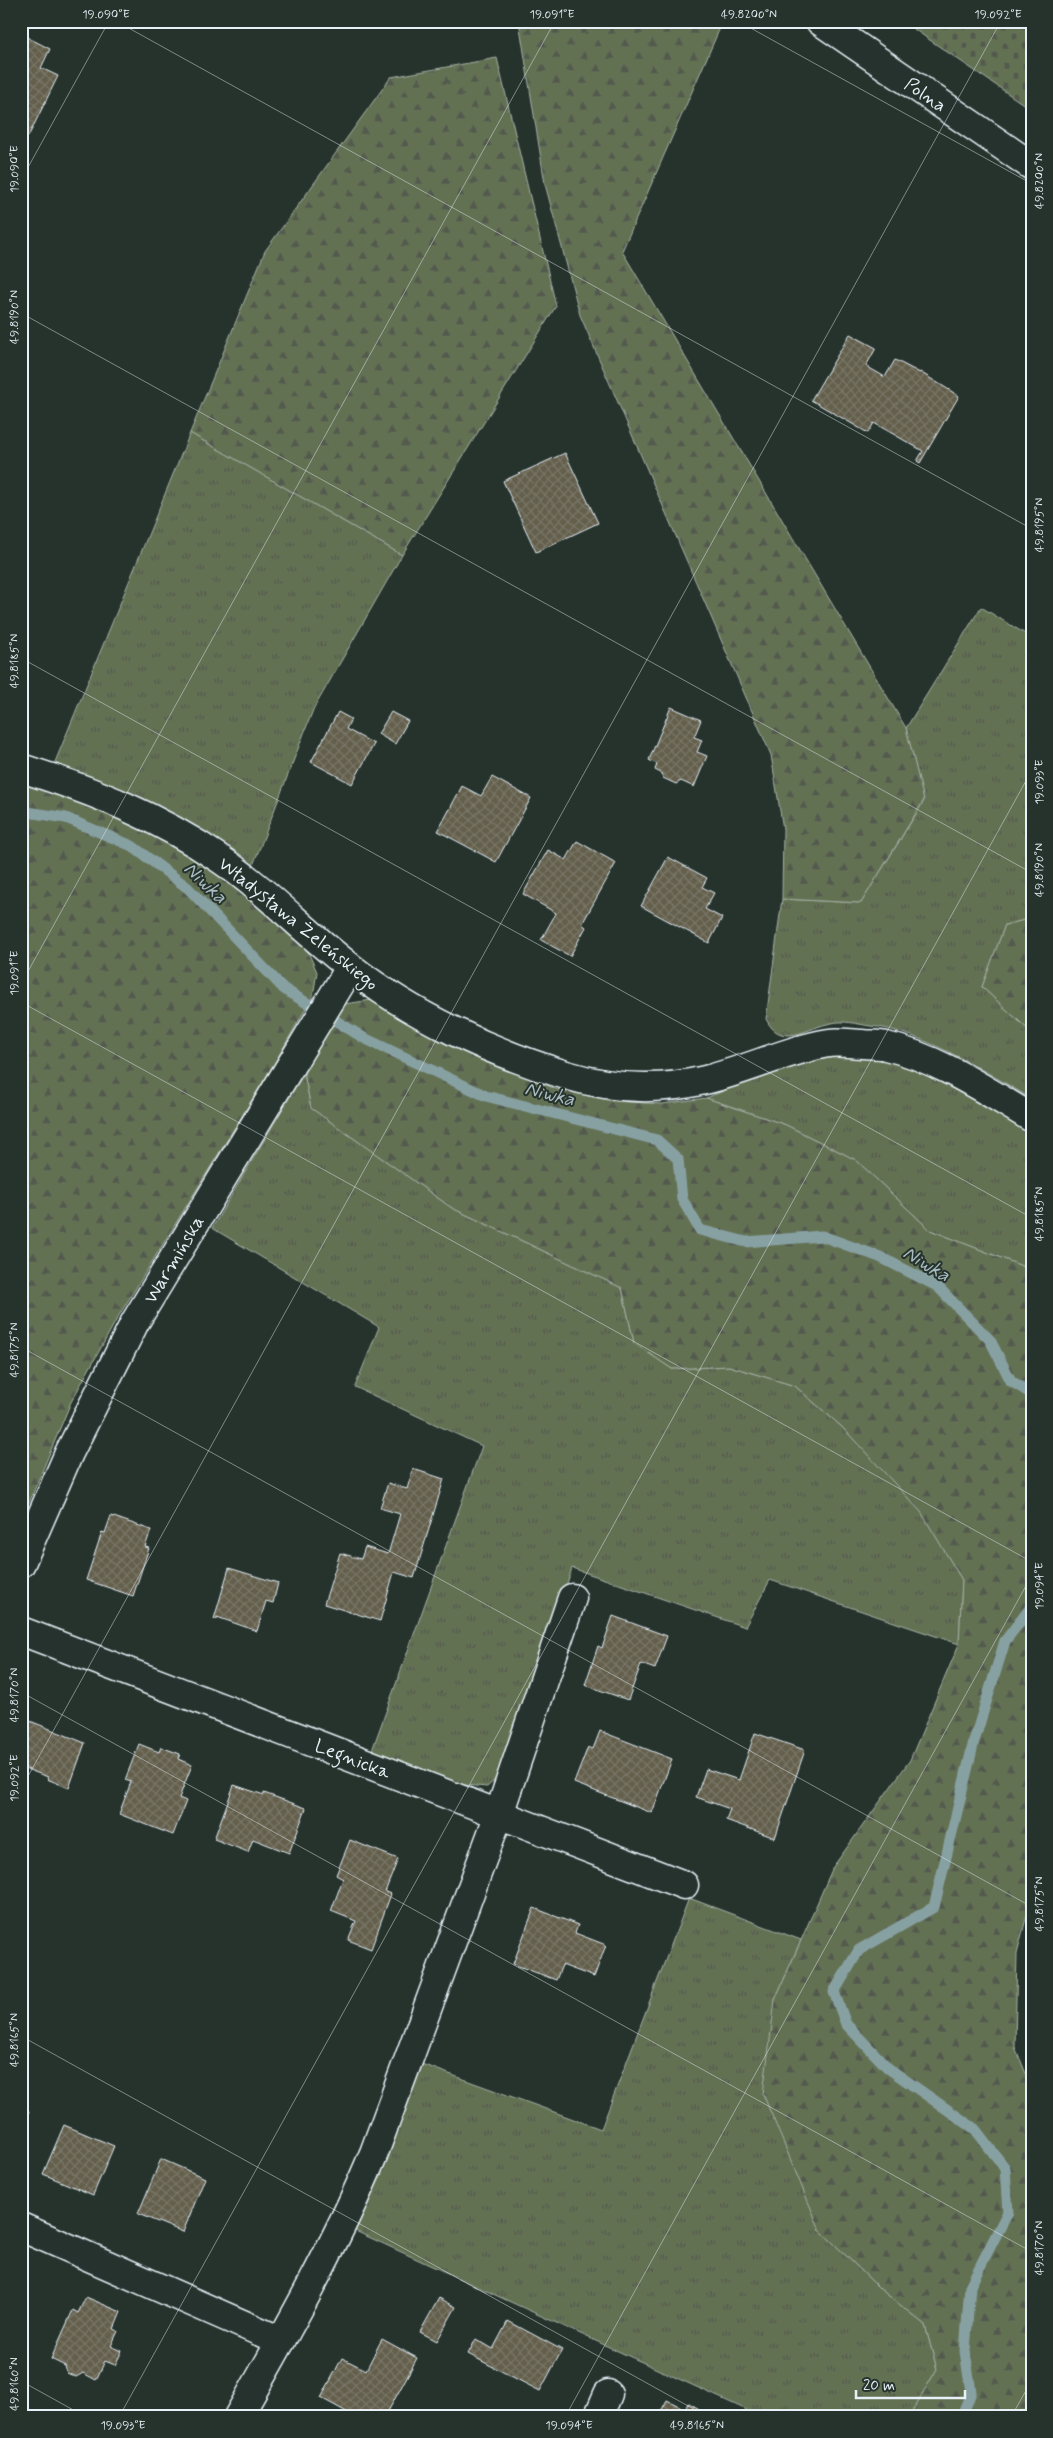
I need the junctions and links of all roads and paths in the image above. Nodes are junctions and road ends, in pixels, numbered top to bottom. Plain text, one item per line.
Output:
1 (820, 21) edge
2 (1032, 166) edge
3 (21, 768) edge
4 (350, 968) junction
5 (1032, 1118) edge
6 (21, 1563) edge
7 (572, 1598) dead end
8 (21, 1631) edge
9 (499, 1814) junction
10 (684, 1885) dead end
11 (21, 2227) edge
12 (281, 2341) junction
13 (238, 2417) edge

1 - 2 street, Polna
3 - 4 street, Władysława Żeleńskiego
4 - 5 street, Władysława Żeleńskiego
4 - 6 street, Warmińska
7 - 9 street
8 - 9 street, Legnicka
9 - 10 street, Legnicka
9 - 12 street
11 - 12 street
12 - 13 street

